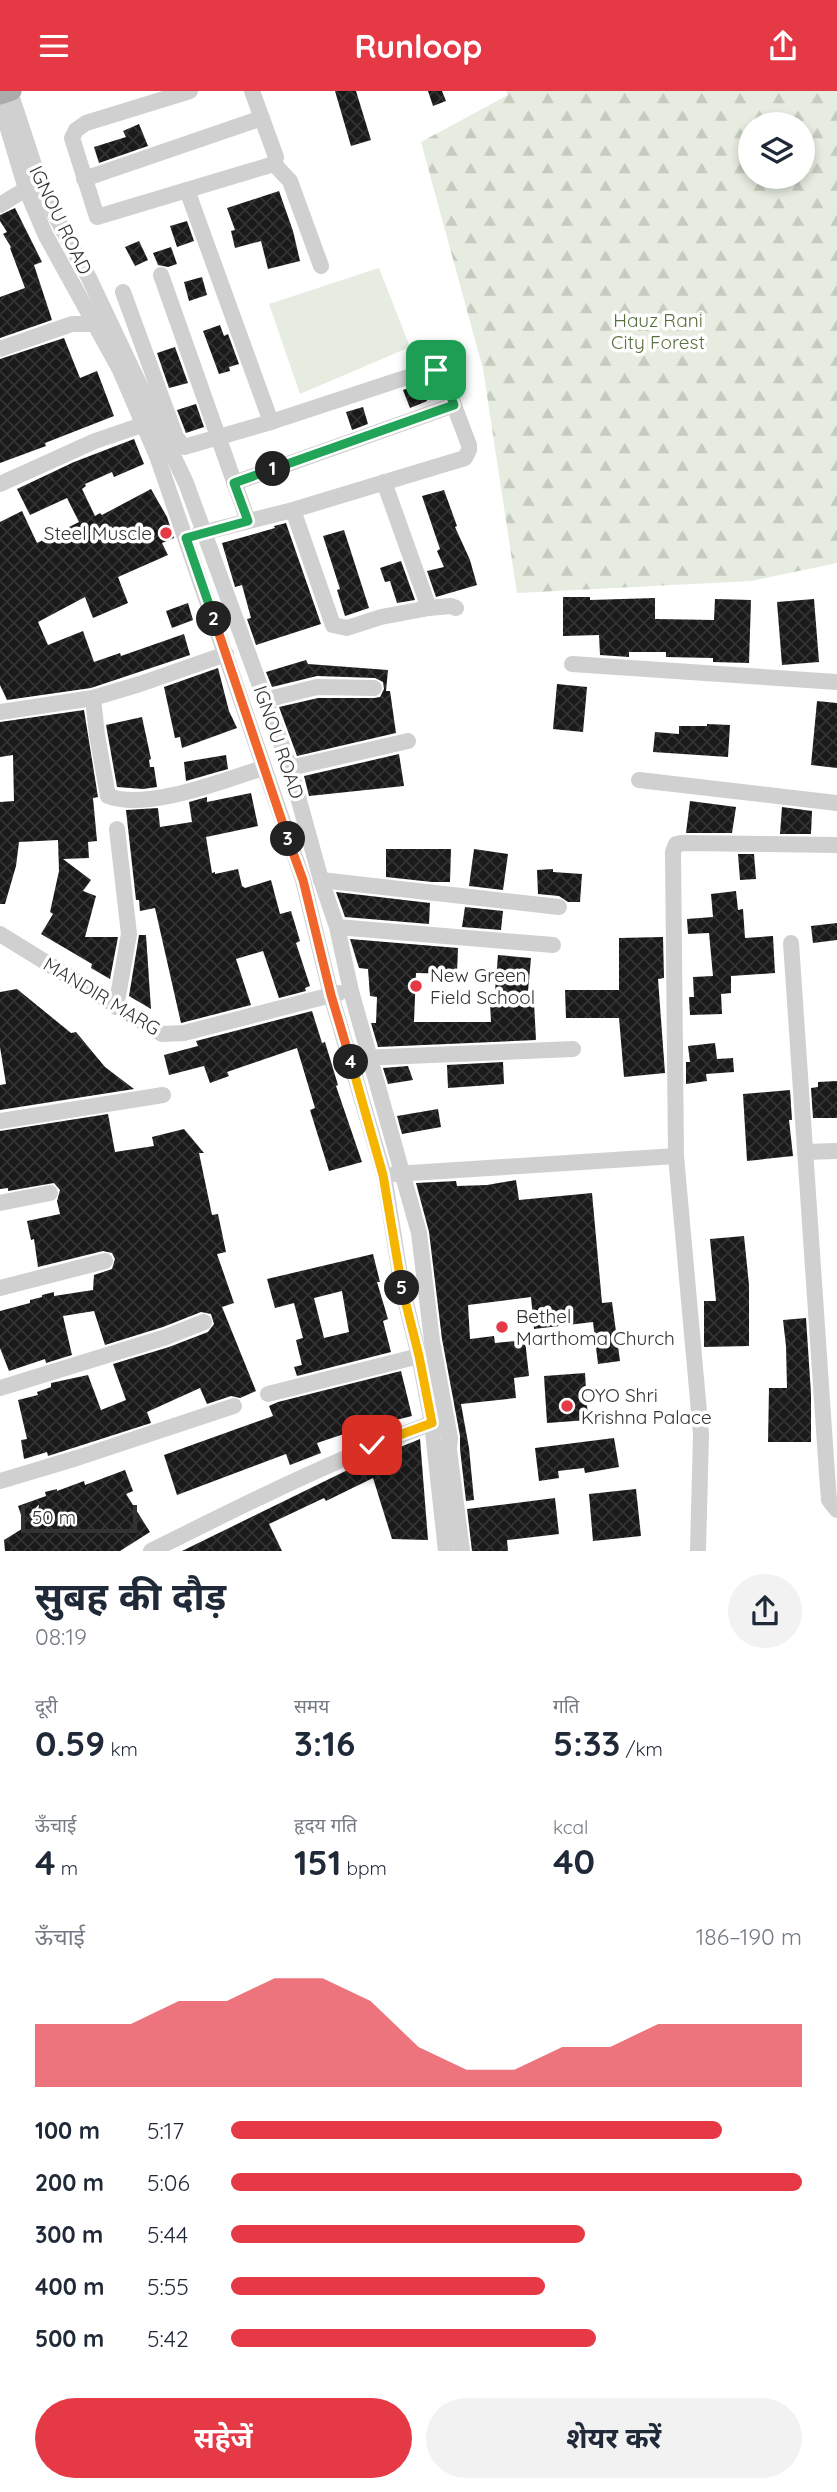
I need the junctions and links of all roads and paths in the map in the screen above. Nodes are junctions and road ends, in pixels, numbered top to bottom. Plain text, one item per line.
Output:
1 (11, 91) edge
2 (190, 91) edge
3 (251, 91) edge
4 (0, 95) edge
5 (0, 102) edge
6 (262, 118) junction
7 (4, 134) edge
8 (274, 164) junction
9 (84, 179) junction
10 (26, 189) junction
11 (187, 190) junction
12 (0, 205) edge
13 (321, 266) dead end
14 (161, 275) dead end
15 (123, 292) dead end
16 (95, 324) junction
17 (0, 349) edge
18 (454, 405) junction
19 (271, 422) junction
20 (145, 424) junction
21 (218, 438) junction
22 (384, 482) junction
23 (234, 483) junction
24 (0, 484) edge
25 (293, 510) junction
26 (248, 521) junction
27 (206, 532) junction
28 (186, 538) junction
29 (429, 608) junction
30 (456, 608) dead end
31 (226, 654) junction
32 (572, 664) dead end
33 (837, 682) edge
34 (374, 688) dead end
35 (93, 698) junction
36 (265, 699) junction
37 (0, 712) edge
38 (408, 741) dead end
39 (263, 768) junction
40 (290, 768) junction
41 (639, 780) dead end
42 (837, 803) edge
43 (117, 829) dead end
44 (837, 845) edge
45 (321, 880) junction
46 (559, 907) dead end
47 (337, 927) junction
48 (0, 934) edge
49 (791, 943) dead end
50 (553, 945) dead end
51 (352, 991) junction
52 (331, 995) junction
53 (116, 1007) junction
54 (573, 1049) dead end
55 (369, 1056) junction
56 (351, 1059) junction
57 (163, 1095) dead end
58 (0, 1121) edge
59 (837, 1151) edge
60 (805, 1152) junction
61 (676, 1156) junction
62 (404, 1173) junction
63 (383, 1175) junction
64 (50, 1193) dead end
65 (0, 1203) edge
66 (395, 1243) junction
67 (421, 1243) junction
68 (105, 1261) dead end
69 (0, 1288) edge
70 (204, 1322) dead end
71 (419, 1356) junction
72 (0, 1388) edge
73 (268, 1394) dead end
74 (233, 1406) dead end
75 (432, 1423) junction
76 (0, 1481) edge
77 (837, 1510) edge
78 (151, 1551) edge
79 (446, 1551) edge
80 (462, 1551) edge
81 (698, 1551) edge

1 - 4 main road
1 - 27 street, IGNOU ROAD
2 - 9 street
3 - 6 street
5 - 7 street, IGNOU ROAD
6 - 8 street
6 - 9 street
7 - 10 street, IGNOU ROAD
8 - 11 street
8 - 13 street
9 - 11 street
10 - 12 street
10 - 16 street, IGNOU ROAD
11 - 19 street
14 - 21 street
15 - 21 street
16 - 17 street
16 - 20 street, IGNOU ROAD
18 - 19 street
18 - 22 street
18 - 23 street
19 - 21 street
20 - 24 street
20 - 28 street, IGNOU ROAD
21 - 23 street
22 - 25 street
22 - 29 street
23 - 26 street
25 - 26 street
25 - 29 street
26 - 27 street
27 - 28 street
27 - 36 street, IGNOU ROAD
28 - 31 street, IGNOU ROAD
29 - 30 street
31 - 35 street
31 - 39 street, IGNOU ROAD
32 - 33 street
34 - 36 street
35 - 37 street
35 - 39 street
36 - 40 street, IGNOU ROAD
38 - 40 street
39 - 52 street, IGNOU ROAD
40 - 45 street, IGNOU ROAD
41 - 42 street
43 - 53 street
44 - 61 street
45 - 46 street
45 - 47 street, IGNOU ROAD
47 - 50 street
47 - 51 street, IGNOU ROAD
48 - 53 street, MANDIR MARG
49 - 60 street
51 - 52 street, MANDIR MARG
51 - 55 street, IGNOU ROAD
52 - 53 street, MANDIR MARG
52 - 56 street, IGNOU ROAD
54 - 55 street
55 - 56 street
55 - 62 street, IGNOU ROAD
56 - 63 street, IGNOU ROAD
57 - 58 street
59 - 60 street
60 - 77 street
61 - 62 street
61 - 81 street
62 - 63 street
62 - 67 street, IGNOU ROAD
63 - 66 street, IGNOU ROAD
64 - 65 street
66 - 67 street
66 - 71 street, IGNOU ROAD
67 - 80 street, IGNOU ROAD
68 - 69 street
70 - 72 street
71 - 73 street
71 - 75 street, IGNOU ROAD
74 - 76 street
75 - 78 street
75 - 79 street, IGNOU ROAD

